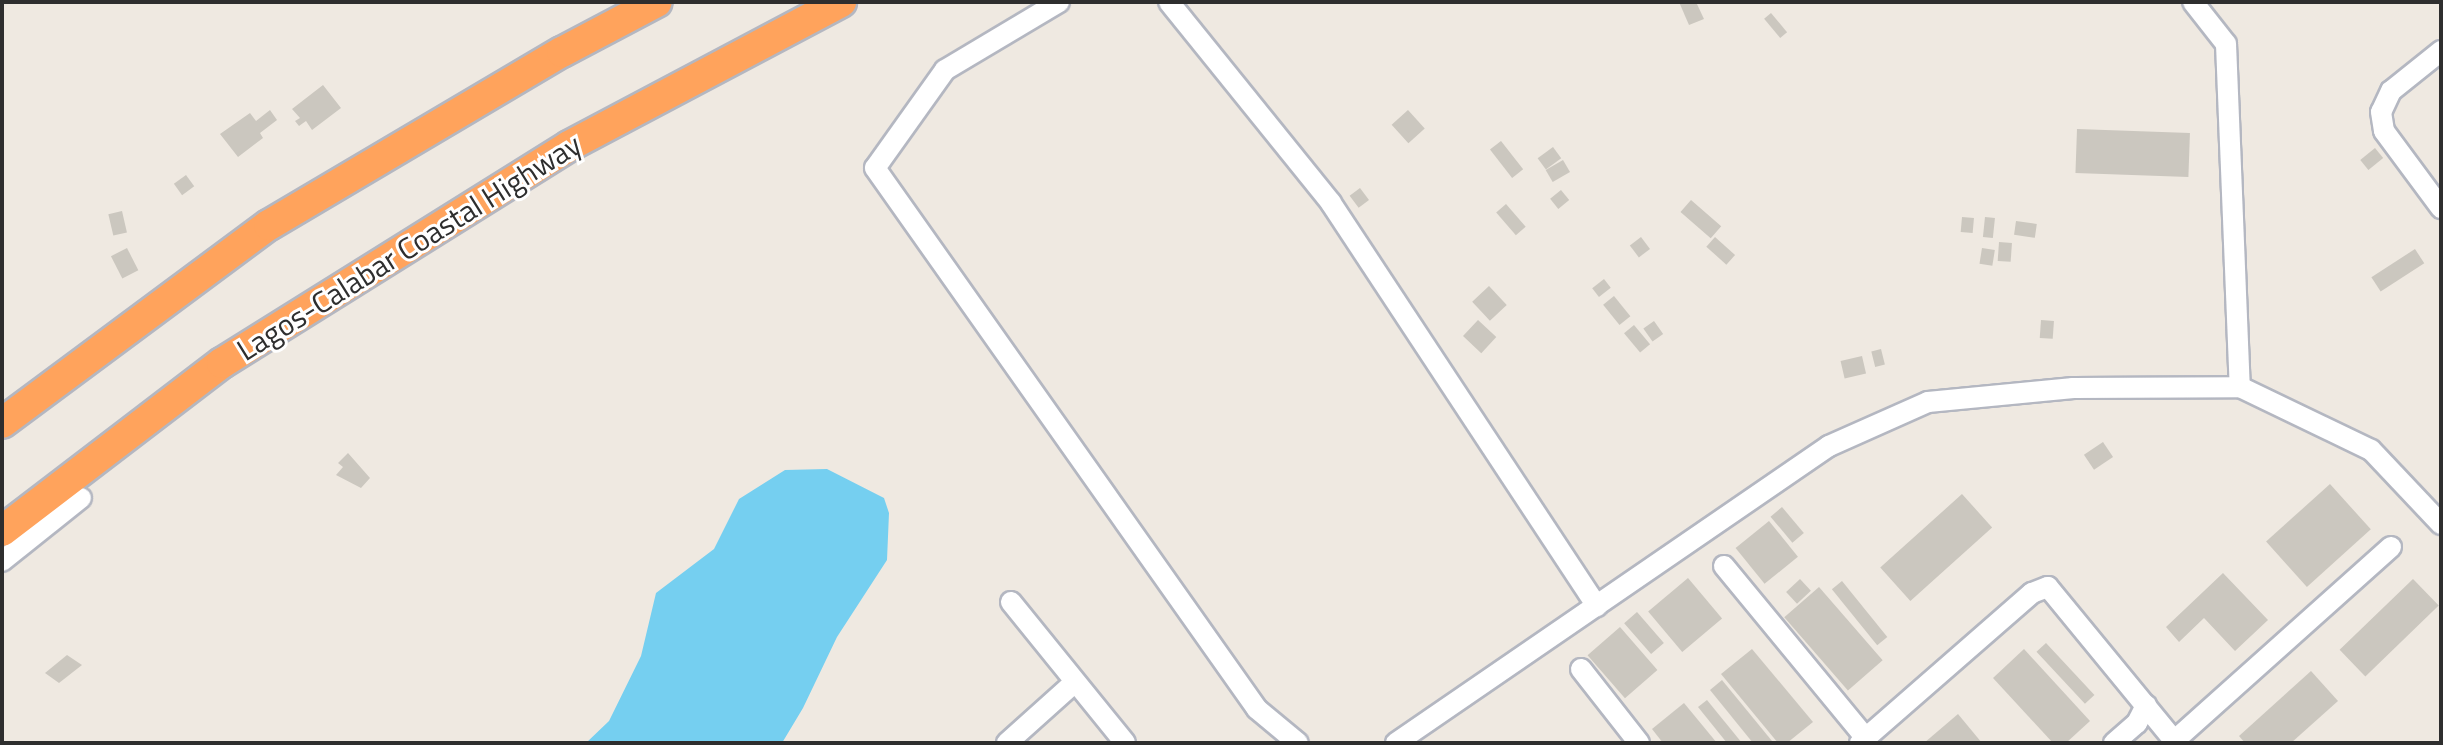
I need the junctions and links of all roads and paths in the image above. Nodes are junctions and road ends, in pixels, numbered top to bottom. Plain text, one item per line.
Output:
1 (657, 2) edge
2 (841, 2) edge
3 (1059, 2) edge
4 (1169, 2) edge
5 (2193, 2) edge
6 (2441, 51) edge
7 (2441, 208) edge
8 (2240, 387) junction
9 (2, 423) edge
10 (81, 498) dead end
11 (2441, 524) edge
12 (2, 531) edge
13 (2391, 547) dead end
14 (2, 561) edge
15 (1724, 566) dead end
16 (1011, 602) dead end
17 (1597, 606) junction
18 (1581, 669) dead end
19 (1075, 682) junction
20 (2146, 705) junction
21 (1863, 740) edge
22 (2175, 742) edge
23 (1007, 743) edge
24 (1125, 743) edge
25 (1298, 743) edge
26 (1396, 743) edge
27 (1639, 743) edge
28 (2114, 743) edge

1 - 9 highway
2 - 12 highway, Lagos-Calabar Coastal Highway
3 - 25 street
4 - 17 street
5 - 8 street
6 - 7 street
8 - 11 street
8 - 17 street
10 - 14 street
13 - 22 street
15 - 21 street
16 - 19 street
17 - 26 street
18 - 27 street
19 - 23 street
19 - 24 street
20 - 21 street
20 - 22 street
20 - 28 street

